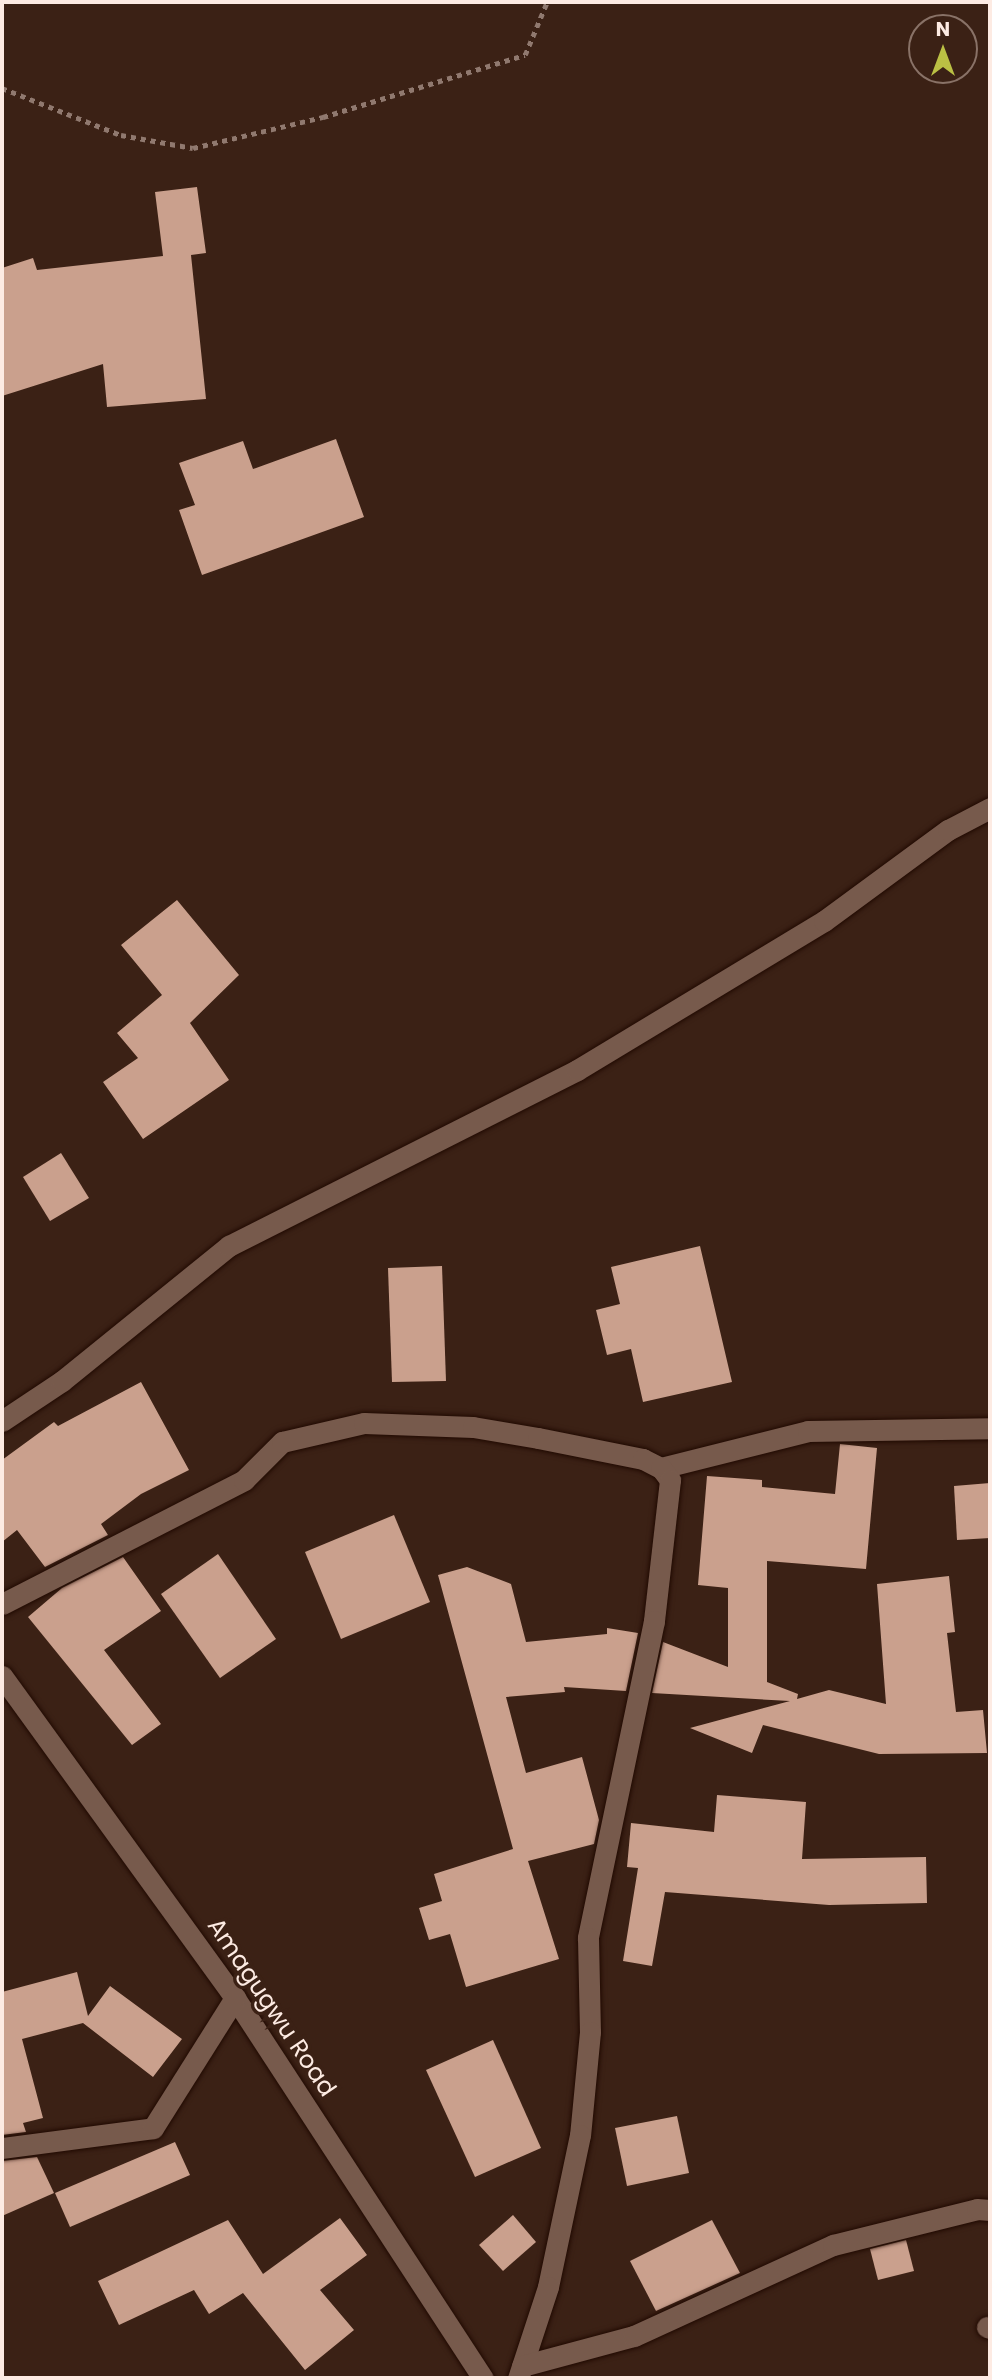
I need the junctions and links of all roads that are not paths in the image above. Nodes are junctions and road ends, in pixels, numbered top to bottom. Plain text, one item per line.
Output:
1 (990, 808) edge
2 (2, 1421) edge
3 (990, 1428) edge
4 (660, 1468) junction
5 (2, 1604) edge
6 (2, 1676) edge
7 (235, 1998) junction
8 (2, 2148) edge
9 (990, 2210) edge
10 (520, 2372) edge
11 (483, 2378) edge

1 - 2 street
3 - 4 street
4 - 5 street
4 - 10 street
6 - 7 street, Amagugwu Road
7 - 8 street
7 - 11 street, Amagugwu Road
9 - 10 street

